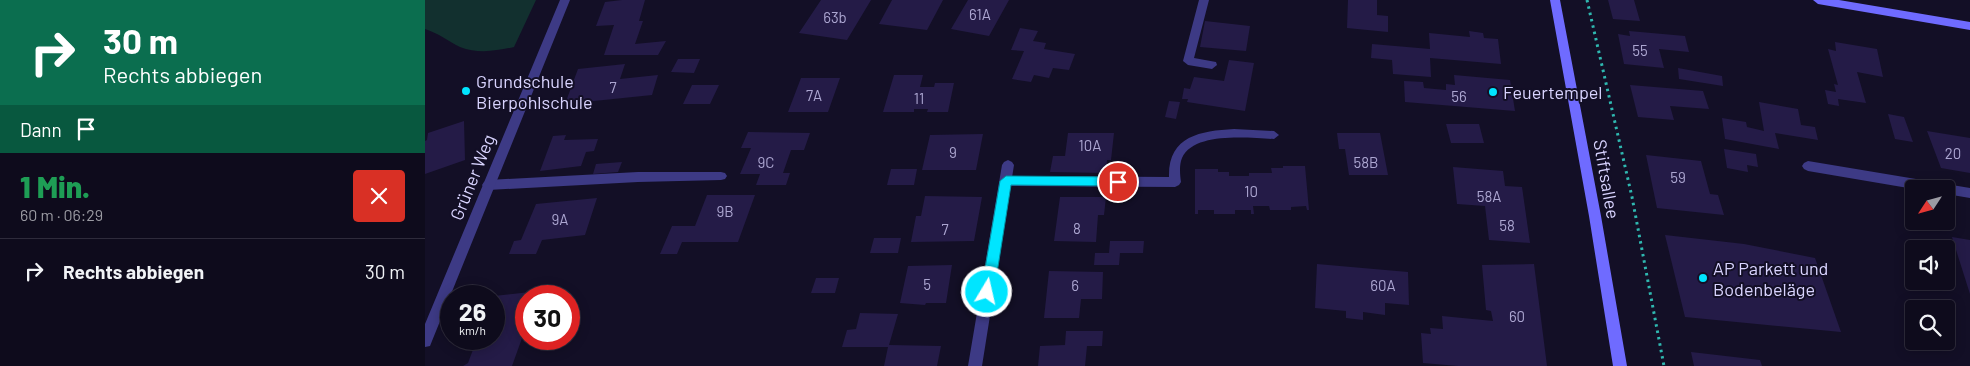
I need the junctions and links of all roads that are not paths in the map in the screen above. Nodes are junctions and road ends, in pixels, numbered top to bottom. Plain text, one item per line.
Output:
1 (565, 0) edge
2 (1204, 0) edge
3 (1555, 0) edge
4 (1818, 0) edge
5 (1970, 26) edge
6 (1212, 64) dead end
7 (1274, 135) dead end
8 (1008, 165) dead end
9 (1808, 166) dead end
10 (721, 176) dead end
11 (1006, 181) junction
12 (1905, 182) edge
13 (488, 185) junction
14 (1955, 191) edge
15 (1970, 193) edge
16 (425, 340) edge
17 (975, 366) edge
18 (1620, 366) edge

1 - 13 street, Grüner Weg
2 - 6 lane
3 - 18 main road, Stiftsallee
4 - 5 main road
7 - 11 lane
8 - 11 street
9 - 12 street
10 - 13 lane
11 - 17 street
13 - 16 street, Grüner Weg
14 - 15 street

